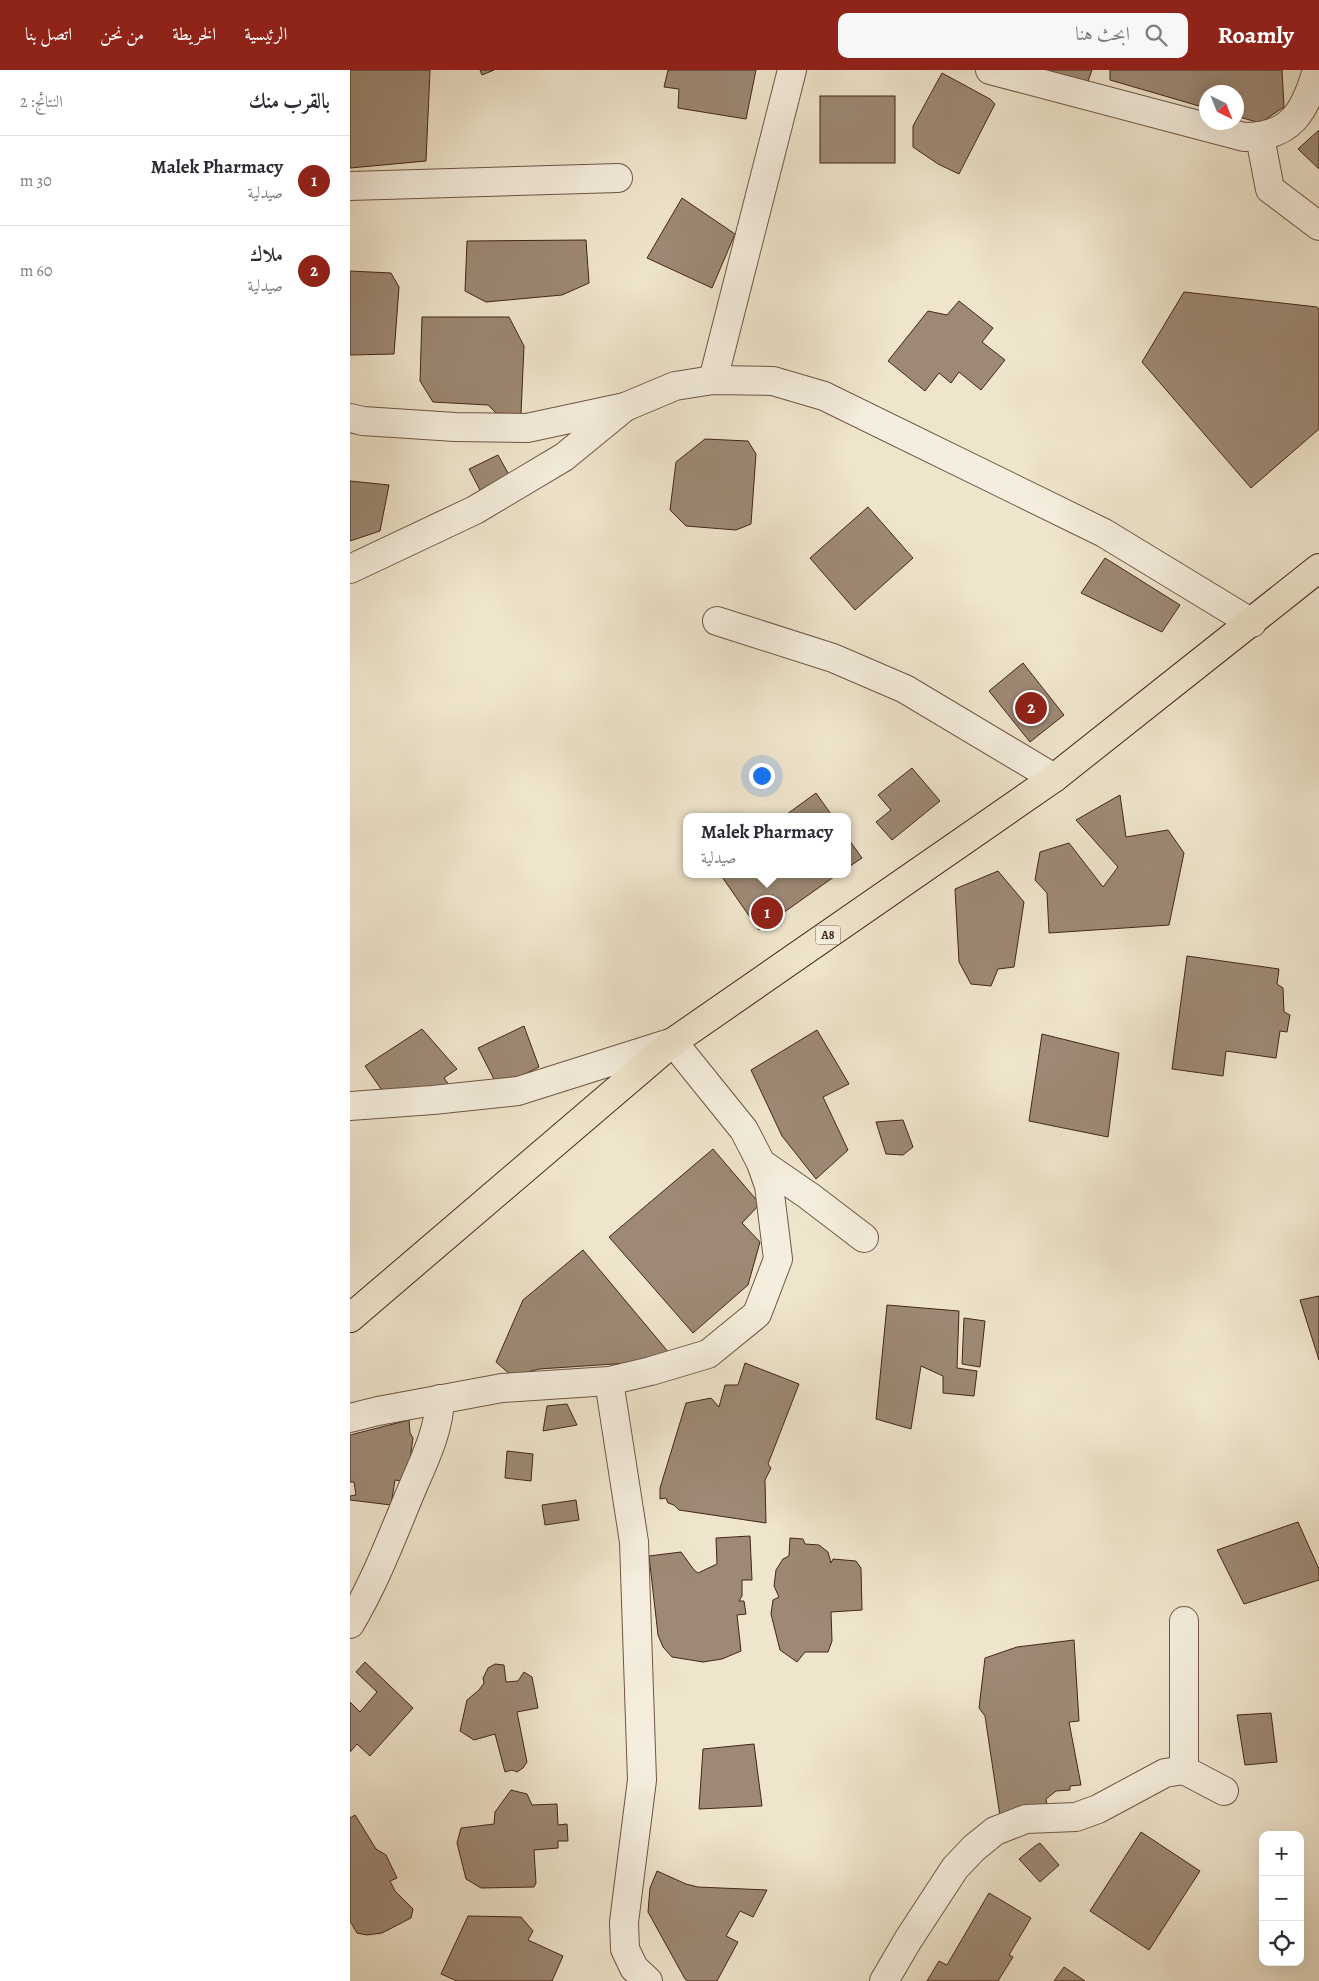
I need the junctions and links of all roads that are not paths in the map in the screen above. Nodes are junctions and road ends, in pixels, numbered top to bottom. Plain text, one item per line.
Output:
1 (792, 70) edge
2 (990, 70) edge
3 (1317, 70) edge
4 (1260, 137) junction
5 (618, 178) dead end
6 (350, 186) edge
7 (1319, 226) edge
8 (713, 380) junction
9 (625, 407) junction
10 (350, 418) edge
11 (1319, 568) edge
12 (350, 569) edge
13 (717, 621) dead end
14 (1252, 623) junction
15 (1054, 778) junction
16 (672, 1042) junction
17 (350, 1106) edge
18 (761, 1162) junction
19 (864, 1238) dead end
20 (350, 1318) edge
21 (609, 1381) junction
22 (440, 1399) junction
23 (350, 1418) edge
24 (1184, 1621) dead end
25 (350, 1624) edge
26 (1184, 1770) junction
27 (1224, 1791) dead end
28 (648, 1981) edge
29 (884, 1981) edge

1 - 8 street
2 - 4 street
3 - 4 street
4 - 7 street
5 - 6 street
8 - 9 street
8 - 14 street
9 - 10 street
9 - 12 street
11 - 14 highway, A8
13 - 15 street
14 - 15 highway, A8
15 - 16 highway, A8
16 - 17 street
16 - 18 street
16 - 20 highway, A8
18 - 19 street
18 - 21 street
21 - 22 street
21 - 28 street
22 - 23 street
22 - 25 street
24 - 26 street
26 - 27 street
26 - 29 street

